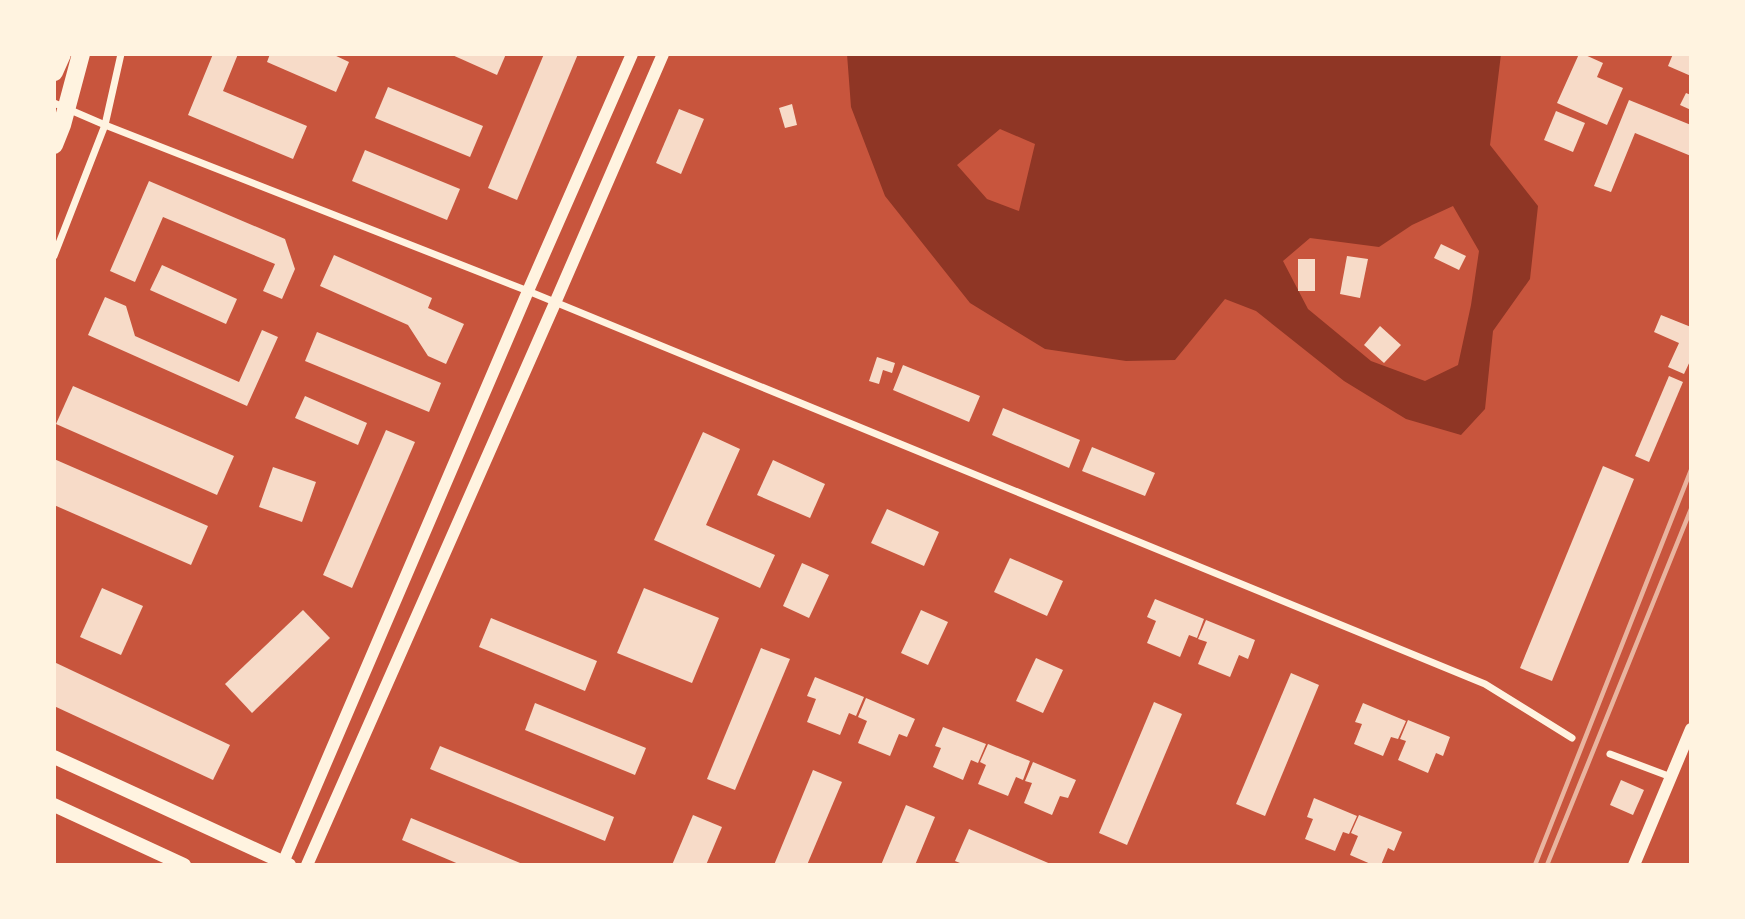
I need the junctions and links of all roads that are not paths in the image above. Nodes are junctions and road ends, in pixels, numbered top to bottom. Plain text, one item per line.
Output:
1 (62, 54) edge
2 (81, 54) edge
3 (121, 54) edge
4 (632, 54) edge
5 (663, 54) edge
6 (54, 72) edge
7 (54, 103) edge
8 (105, 125) junction
9 (54, 145) edge
10 (54, 256) edge
11 (527, 292) junction
12 (555, 303) junction
13 (1691, 729) edge
14 (1572, 738) dead end
15 (1609, 754) dead end
16 (54, 757) edge
17 (1671, 777) junction
18 (54, 805) edge
19 (284, 864) edge
20 (184, 865) edge
21 (307, 865) edge
22 (1634, 865) edge

1 - 6 highway
2 - 9 highway
3 - 8 street
4 - 11 street
5 - 12 street
7 - 8 street
8 - 10 street
8 - 11 street
11 - 12 street
11 - 19 street
12 - 14 street
12 - 21 street
13 - 17 street
15 - 17 street
16 - 19 main road
17 - 22 street
18 - 20 main road

